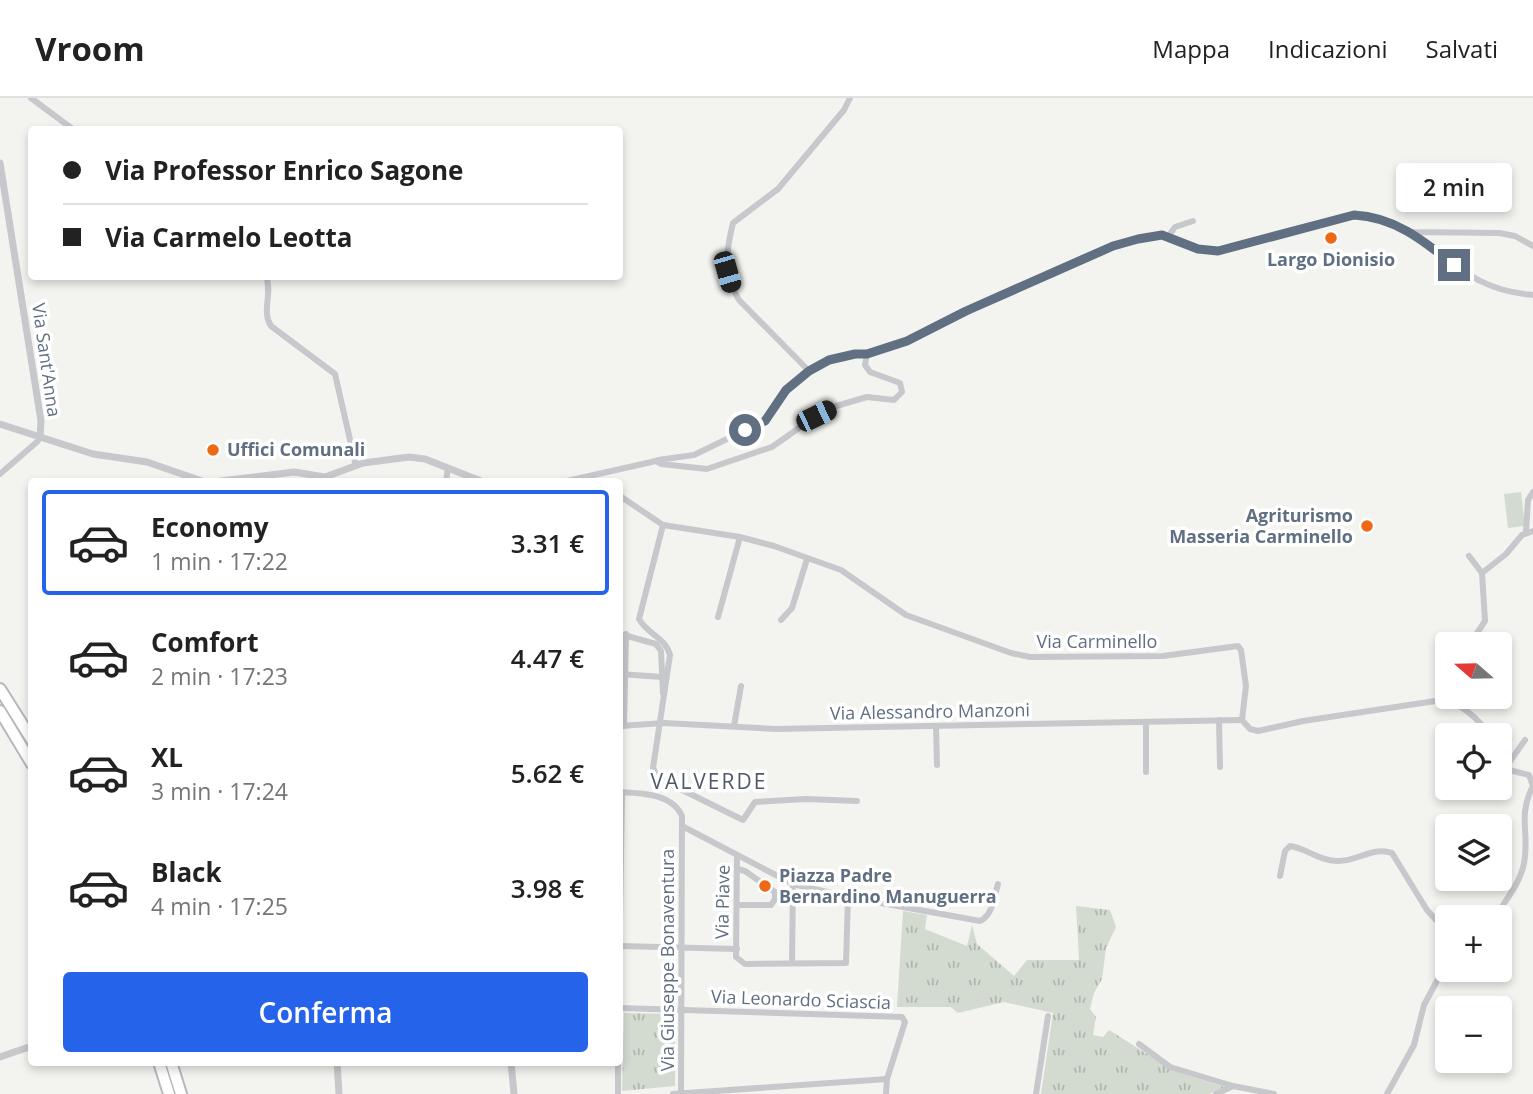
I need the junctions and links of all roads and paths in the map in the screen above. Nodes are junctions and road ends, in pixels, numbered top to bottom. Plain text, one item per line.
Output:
1 (31, 98) edge
2 (850, 98) edge
3 (69, 126) edge
4 (0, 163) edge
5 (1193, 221) dead end
6 (1411, 232) junction
7 (1168, 237) junction
8 (1533, 246) edge
9 (267, 280) edge
10 (1533, 296) edge
11 (867, 354) junction
12 (809, 371) junction
13 (0, 424) edge
14 (40, 437) junction
15 (656, 461) junction
16 (356, 466) junction
17 (448, 468) junction
18 (0, 474) edge
19 (193, 478) edge
20 (245, 478) edge
21 (320, 478) edge
22 (326, 478) edge
23 (446, 478) edge
24 (473, 478) edge
25 (590, 478) edge
26 (1533, 492) edge
27 (623, 498) edge
28 (663, 525) junction
29 (1530, 531) edge
30 (740, 537) junction
31 (1469, 556) dead end
32 (807, 559) junction
33 (1482, 573) junction
34 (718, 617) dead end
35 (780, 620) dead end
36 (1478, 632) edge
37 (623, 634) edge
38 (623, 674) edge
39 (662, 677) junction
40 (741, 686) dead end
41 (0, 689) edge
42 (664, 700) junction
43 (1435, 701) edge
44 (1463, 709) edge
45 (0, 711) edge
46 (1219, 720) junction
47 (1242, 720) junction
48 (1146, 722) junction
49 (1478, 723) edge
50 (659, 724) junction
51 (623, 726) edge
52 (734, 726) junction
53 (936, 726) junction
54 (28, 734) edge
55 (1525, 740) dead end
56 (28, 757) edge
57 (1512, 758) edge
58 (937, 765) dead end
59 (1220, 767) dead end
60 (1512, 771) edge
61 (1146, 772) dead end
62 (1533, 786) edge
63 (623, 792) edge
64 (857, 801) dead end
65 (682, 826) junction
66 (737, 856) junction
67 (737, 869) junction
68 (1280, 876) dead end
69 (793, 884) junction
70 (998, 884) dead end
71 (848, 897) junction
72 (737, 905) junction
73 (1502, 905) edge
74 (1435, 919) edge
75 (623, 946) edge
76 (680, 947) junction
77 (737, 949) junction
78 (792, 963) junction
79 (1436, 982) edge
80 (623, 1008) edge
81 (680, 1010) junction
82 (1048, 1016) dead end
83 (1139, 1044) dead end
84 (28, 1047) edge
85 (0, 1057) edge
86 (160, 1066) edge
87 (172, 1066) edge
88 (337, 1066) edge
89 (510, 1066) edge
90 (618, 1066) edge
91 (887, 1079) junction
92 (1233, 1086) junction
93 (169, 1094) edge
94 (181, 1094) edge
95 (339, 1094) edge
96 (514, 1094) edge
97 (618, 1094) edge
98 (673, 1094) edge
99 (681, 1094) edge
100 (886, 1094) edge
101 (1036, 1094) edge
102 (1216, 1094) edge
103 (1273, 1094) edge
104 (1387, 1094) edge

1 - 3 street
2 - 12 street
4 - 14 street, Via Sant'Anna
5 - 7 street
6 - 7 street
6 - 8 street
6 - 10 street
7 - 11 street
9 - 16 street
11 - 12 street
11 - 15 street
12 - 15 street
13 - 14 street
14 - 18 street
14 - 19 street
15 - 25 street
16 - 17 street
16 - 22 street
17 - 23 street
17 - 24 street
20 - 21 street
26 - 29 street
27 - 28 street, Via Carminello
28 - 30 street, Via Carminello
28 - 42 street
29 - 33 street
30 - 32 street, Via Carminello
30 - 34 street
31 - 33 street
32 - 35 street
32 - 47 street, Via Carminello
33 - 36 street
37 - 39 street
38 - 39 street
39 - 42 street
40 - 52 street
41 - 54 highway
42 - 50 street
43 - 47 street
44 - 49 street
45 - 56 highway
46 - 47 street, Via Alessandro Manzoni
46 - 48 street, Via Alessandro Manzoni
46 - 59 street
48 - 53 street, Via Alessandro Manzoni
48 - 61 street
50 - 51 street, Via Alessandro Manzoni
50 - 52 street, Via Alessandro Manzoni
50 - 64 street
52 - 53 street, Via Alessandro Manzoni
53 - 58 street
55 - 57 street
60 - 62 street
62 - 73 street
63 - 65 street
65 - 66 street
65 - 76 street, Via Giuseppe Bonaventura
66 - 67 street, Via Piave
66 - 69 street
67 - 72 street, Via Piave
67 - 72 street
68 - 74 street
69 - 71 street
69 - 78 street
70 - 71 street
71 - 78 street
72 - 77 street, Via Piave
75 - 76 street
76 - 77 street
76 - 81 street, Via Giuseppe Bonaventura
77 - 78 street
79 - 104 street
80 - 81 street, Via Leonardo Sciascia
81 - 91 street, Via Leonardo Sciascia
81 - 99 street, Via Giuseppe Bonaventura
82 - 101 street
83 - 92 street
84 - 85 street
86 - 93 highway
87 - 94 highway
88 - 95 street
89 - 96 street
90 - 97 street
91 - 99 street
91 - 100 street, Via Leonardo Sciascia
92 - 102 street
92 - 103 street
98 - 99 street

